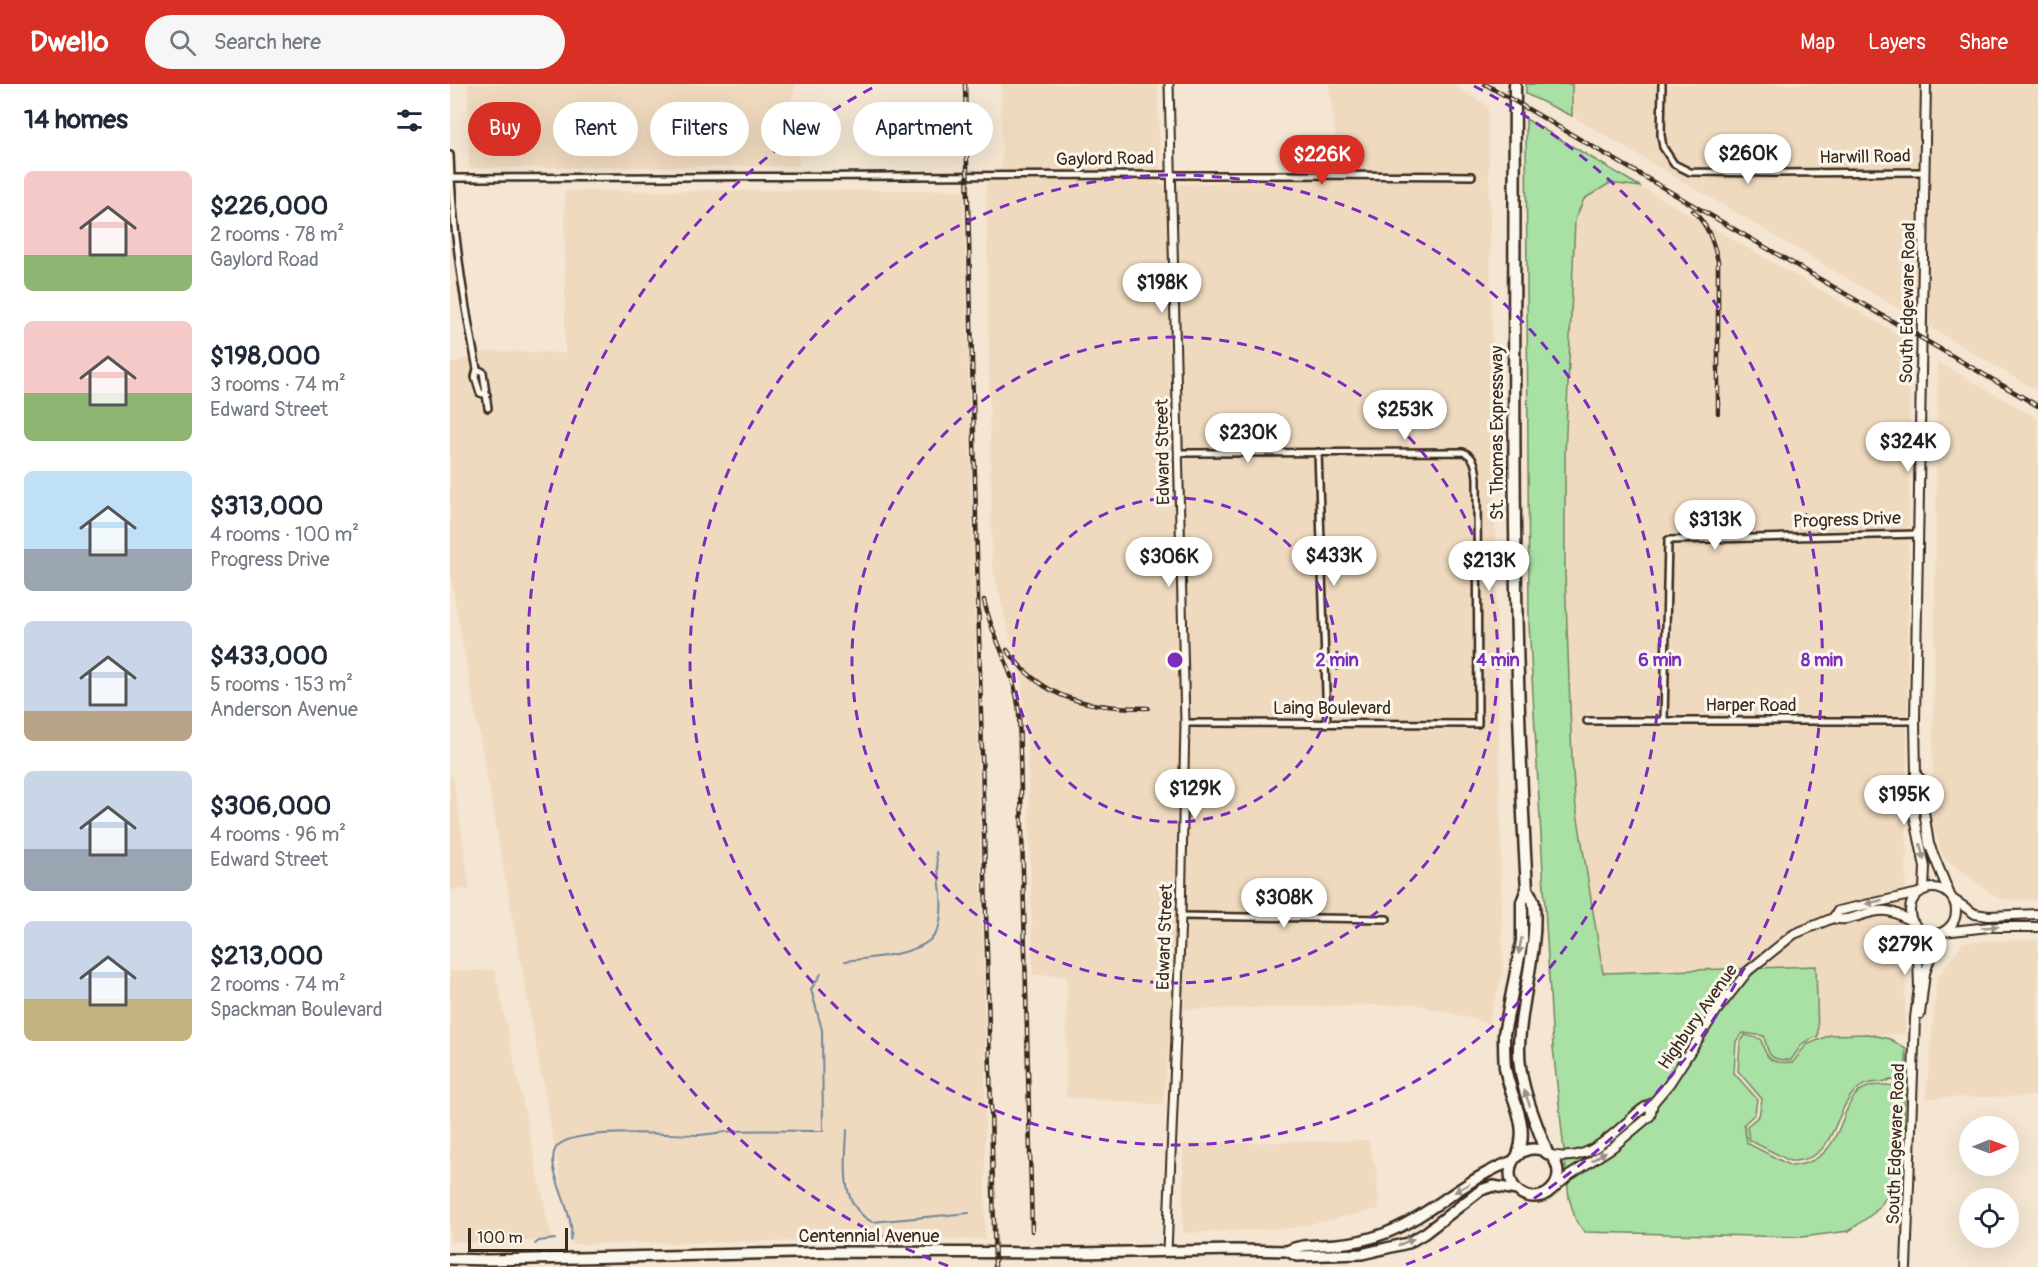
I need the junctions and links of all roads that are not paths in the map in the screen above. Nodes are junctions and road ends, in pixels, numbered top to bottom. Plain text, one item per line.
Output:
1 (1168, 84) edge
2 (1515, 84) edge
3 (1662, 84) edge
4 (1926, 84) edge
5 (450, 155) edge
6 (1925, 172) junction
7 (1171, 174) junction
8 (1472, 176) dead end
9 (451, 178) edge
10 (488, 408) dead end
11 (1318, 452) junction
12 (1178, 453) junction
13 (1919, 534) junction
14 (1664, 720) junction
15 (1587, 721) dead end
16 (1916, 721) junction
17 (1185, 723) junction
18 (1326, 723) junction
19 (1916, 775) junction
20 (1527, 889) junction
21 (1922, 891) junction
22 (1952, 898) junction
23 (2038, 914) edge
24 (1181, 916) junction
25 (1833, 918) junction
26 (1387, 919) dead end
27 (1915, 925) junction
28 (2038, 927) edge
29 (1940, 933) junction
30 (1916, 1023) junction
31 (1653, 1103) junction
32 (1548, 1154) junction
33 (1516, 1158) junction
34 (1516, 1190) junction
35 (1552, 1190) junction
36 (1167, 1251) junction
37 (1287, 1251) junction
38 (450, 1259) edge
39 (488, 1260) junction
40 (450, 1265) edge
41 (1906, 1267) edge

1 - 7 street, Edward Street
2 - 20 highway, St. Thomas Expressway
3 - 6 street, Harwill Road
4 - 6 main road, South Edgeware Road
5 - 9 street
6 - 13 main road, South Edgeware Road
7 - 8 street, Gaylord Road
7 - 9 street, Gaylord Road
7 - 12 street, Edward Street
9 - 10 street
11 - 12 street
11 - 18 street
11 - 18 street, Laing Boulevard
12 - 17 street, Edward Street
13 - 14 street, Progress Drive
13 - 16 main road, South Edgeware Road
14 - 15 street, Harper Road
14 - 16 street, Harper Road
16 - 19 main road, South Edgeware Road
17 - 18 street, Laing Boulevard
17 - 24 street, Edward Street
19 -> 21 main road, South Edgeware Road
19 - 22 main road, South Edgeware Road
32 -> 20 highway, St. Thomas Expressway
20 -> 33 highway, St. Thomas Expressway
21 - 22 main road
21 -> 25 main road, Highbury Avenue
21 - 27 main road
22 - 23 main road
22 - 29 main road
24 - 26 street
24 - 36 street, Edward Street
25 - 27 main road, Highbury Avenue
25 - 31 main road, Highbury Avenue
27 - 29 main road
27 - 30 main road, South Edgeware Road
29 -> 28 main road
29 - 30 main road, South Edgeware Road
30 - 41 main road, South Edgeware Road
31 - 32 main road, Highbury Avenue
35 -> 31 main road, Highbury Avenue
32 - 33 main road
32 - 35 main road
33 - 34 main road
33 -> 37 main road, Centennial Avenue
34 - 35 main road
37 -> 34 main road, Centennial Avenue
36 - 37 main road, Centennial Avenue
36 - 39 main road, Centennial Avenue
38 - 39 main road, Centennial Avenue
39 - 40 main road

